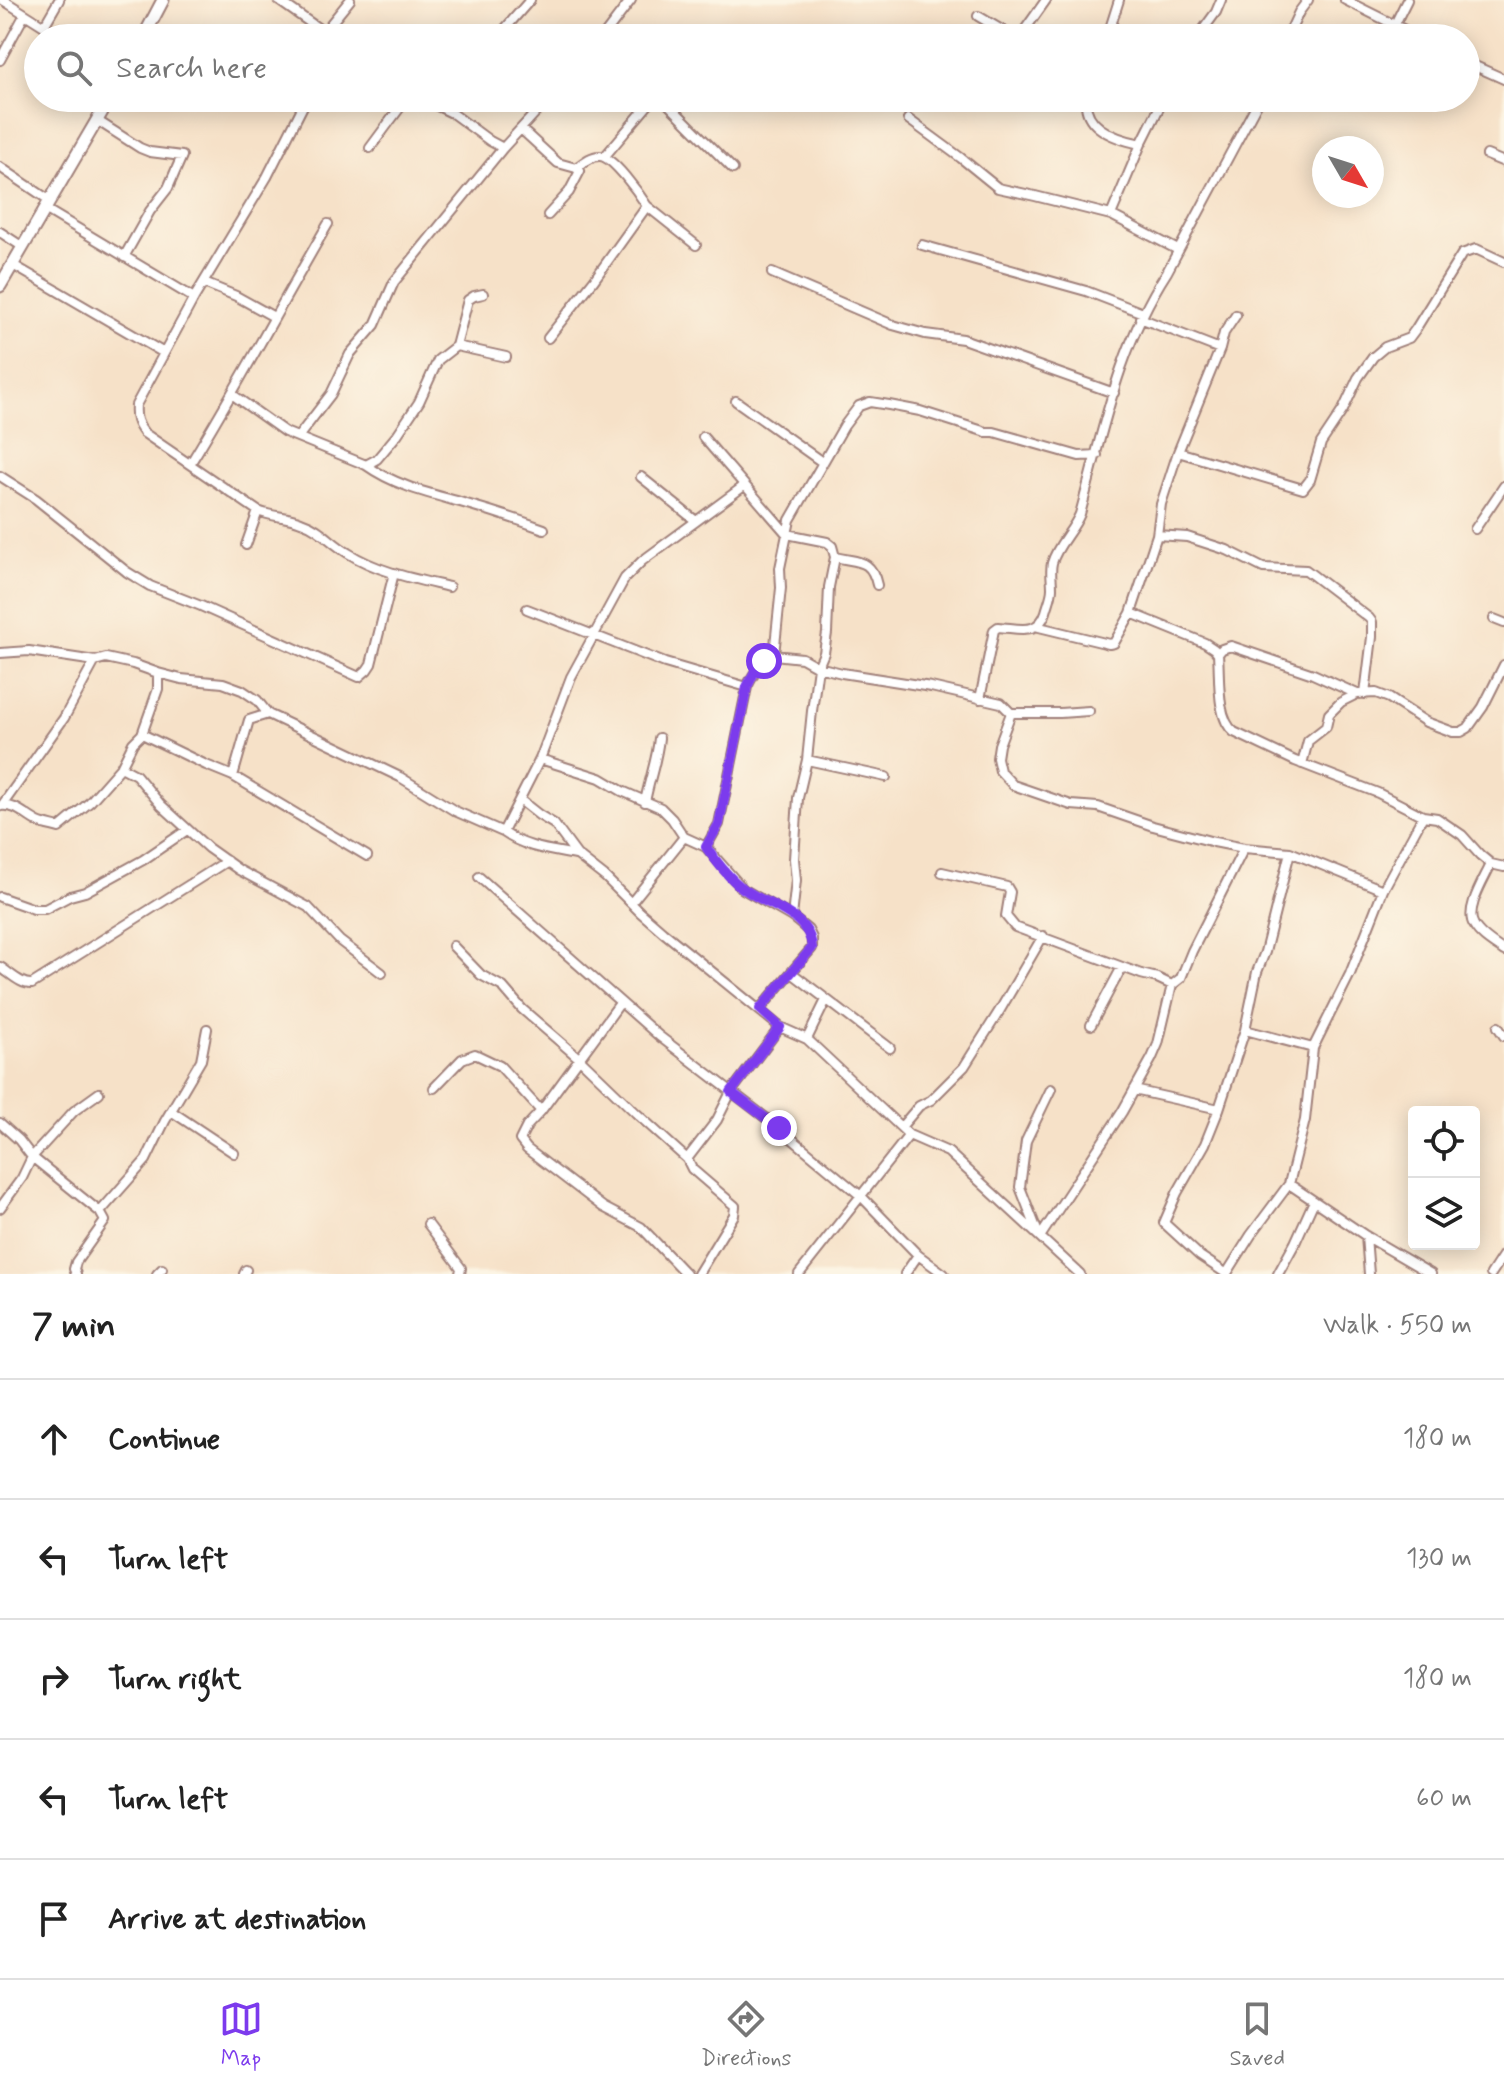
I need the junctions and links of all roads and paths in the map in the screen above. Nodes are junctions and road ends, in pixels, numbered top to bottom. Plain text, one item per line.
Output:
1 (3, 0) edge
2 (59, 0) edge
3 (163, 0) edge
4 (278, 0) edge
5 (350, 0) edge
6 (530, 0) edge
7 (631, 0) edge
8 (1046, 0) edge
9 (1119, 0) edge
10 (1221, 0) edge
11 (1308, 0) edge
12 (1345, 0) edge
13 (1407, 0) edge
14 (25, 14) junction
15 (978, 16) dead end
16 (41, 24) edge
17 (45, 24) edge
18 (150, 24) edge
19 (312, 24) edge
20 (330, 24) edge
21 (509, 24) edge
22 (613, 24) edge
23 (991, 24) edge
24 (1029, 24) edge
25 (1111, 24) edge
26 (1207, 24) edge
27 (1293, 24) edge
28 (1395, 24) joint
29 (0, 60) edge
30 (1480, 68) edge
31 (1504, 79) edge
32 (103, 112) edge
33 (300, 112) edge
34 (397, 112) edge
35 (450, 112) edge
36 (536, 112) edge
37 (642, 112) edge
38 (676, 112) edge
39 (1087, 112) edge
40 (1157, 112) edge
41 (1252, 112) edge
42 (908, 119) dead end
43 (98, 121) junction
44 (521, 129) junction
45 (1141, 144) junction
46 (370, 148) dead end
47 (503, 148) junction
48 (1487, 155) dead end
49 (605, 156) junction
50 (1504, 162) edge
51 (0, 167) edge
52 (576, 168) junction
53 (733, 169) dead end
54 (47, 204) junction
55 (647, 206) junction
56 (548, 215) dead end
57 (1111, 215) junction
58 (328, 224) dead end
59 (0, 232) edge
60 (696, 245) dead end
61 (922, 245) dead end
62 (23, 247) junction
63 (1178, 250) junction
64 (124, 257) junction
65 (1504, 262) edge
66 (13, 265) junction
67 (772, 273) dead end
68 (204, 283) junction
69 (0, 286) edge
70 (483, 294) dead end
71 (194, 298) junction
72 (1141, 315) junction
73 (1236, 315) dead end
74 (274, 317) junction
75 (548, 338) dead end
76 (456, 346) junction
77 (1220, 349) junction
78 (164, 353) junction
79 (506, 357) dead end
80 (1114, 393) junction
81 (233, 395) junction
82 (736, 401) dead end
83 (298, 437) junction
84 (703, 437) dead end
85 (1178, 452) junction
86 (1097, 455) junction
87 (822, 462) junction
88 (190, 464) junction
89 (366, 465) junction
90 (0, 476) edge
91 (641, 477) dead end
92 (744, 486) junction
93 (1504, 486) edge
94 (258, 511) junction
95 (696, 521) junction
96 (544, 529) dead end
97 (1475, 529) dead end
98 (787, 534) junction
99 (1157, 535) junction
100 (246, 545) dead end
101 (835, 557) junction
102 (394, 573) junction
103 (877, 585) dead end
104 (449, 587) dead end
105 (527, 609) dead end
106 (1131, 613) junction
107 (1039, 627) junction
108 (594, 635) junction
109 (0, 653) edge
110 (1218, 654) junction
111 (774, 655) junction
112 (95, 661) junction
113 (1504, 665) edge
114 (818, 667) junction
115 (158, 673) junction
116 (747, 687) junction
117 (1361, 694) junction
118 (980, 699) junction
119 (1089, 711) dead end
120 (1011, 713) junction
121 (268, 714) junction
122 (142, 734) junction
123 (659, 738) dead end
124 (540, 759) junction
125 (807, 760) junction
126 (1302, 764) junction
127 (121, 767) junction
128 (233, 776) junction
129 (886, 777) dead end
130 (520, 800) junction
131 (645, 802) junction
132 (2, 805) edge
133 (1423, 816) junction
134 (187, 830) junction
135 (503, 832) junction
136 (684, 837) junction
137 (706, 847) junction
138 (1244, 848) junction
139 (1290, 852) junction
140 (577, 855) junction
141 (367, 856) dead end
142 (227, 861) junction
143 (1491, 864) junction
144 (1504, 867) edge
145 (942, 872) dead end
146 (479, 877) dead end
147 (1383, 890) junction
148 (0, 897) edge
149 (631, 903) junction
150 (792, 917) junction
151 (1043, 936) junction
152 (453, 946) dead end
153 (1504, 951) edge
154 (0, 967) edge
155 (1122, 967) junction
156 (382, 973) dead end
157 (792, 973) junction
158 (1172, 985) junction
159 (826, 1000) junction
160 (620, 1003) junction
161 (760, 1009) junction
162 (1091, 1025) dead end
163 (780, 1027) junction
164 (1498, 1027) dead end
165 (207, 1029) dead end
166 (1245, 1030) junction
167 (1504, 1036) edge
168 (807, 1039) junction
169 (890, 1048) dead end
170 (1313, 1048) junction
171 (580, 1059) junction
172 (434, 1088) dead end
173 (1051, 1089) dead end
174 (1134, 1090) junction
175 (731, 1092) junction
176 (99, 1093) dead end
177 (1219, 1109) junction
178 (171, 1111) junction
179 (541, 1111) junction
180 (0, 1123) edge
181 (901, 1127) junction
182 (909, 1135) junction
183 (234, 1153) dead end
184 (32, 1157) junction
185 (687, 1159) junction
186 (1289, 1184) junction
187 (861, 1196) junction
188 (1314, 1201) junction
189 (0, 1208) edge
190 (100, 1212) junction
191 (428, 1224) dead end
192 (1366, 1236) junction
193 (1040, 1237) junction
194 (1504, 1254) edge
195 (918, 1255) junction
196 (76, 1274) edge
197 (460, 1274) edge
198 (686, 1274) edge
199 (698, 1274) edge
200 (799, 1274) edge
201 (905, 1274) edge
202 (944, 1274) edge
203 (1080, 1274) edge
204 (1227, 1274) edge
205 (1278, 1274) edge
206 (1369, 1274) edge
207 (1431, 1274) edge
208 (1491, 1274) edge

1 - 14 street
2 - 17 street
3 - 18 street
4 - 19 street
5 - 20 street
6 - 21 street
7 - 22 street
8 - 24 street
9 - 25 street
10 - 26 street
11 - 27 street
12 - 28 street
13 - 28 street
14 - 16 street
14 - 29 street
15 - 23 street
30 - 31 street
32 - 43 street
33 - 68 street
34 - 46 street
35 - 47 street
36 - 44 street
37 - 49 street
38 - 53 street
39 - 45 street
40 - 45 street
41 - 63 street
42 - 57 street
43 - 54 street
43 - 64 street
44 - 47 street
44 - 52 street
45 - 57 street
47 - 83 street
48 - 50 street
49 - 52 street
49 - 55 street
51 - 54 street
52 - 56 street
54 - 62 street
54 - 64 street
55 - 60 street
55 - 75 street
57 - 63 street
58 - 74 street
59 - 62 street
61 - 72 street
62 - 66 street
63 - 72 street
64 - 71 street
65 - 85 street
66 - 69 street
66 - 78 street
67 - 80 street
68 - 71 street
68 - 74 street
70 - 76 street
71 - 78 street
72 - 77 street
72 - 80 street
73 - 77 street
74 - 81 street
76 - 79 street
76 - 89 street
77 - 85 street
78 - 88 street
80 - 86 street
81 - 83 street
81 - 88 street
82 - 87 street
83 - 89 street
84 - 92 street
85 - 99 street
86 - 87 street
86 - 107 street
87 - 98 street
88 - 94 street
89 - 96 street
90 - 102 street
91 - 95 street
92 - 95 street
92 - 98 street
93 - 97 street
94 - 100 street
94 - 102 street
95 - 108 street
98 - 101 street
98 - 111 street
99 - 106 street
99 - 117 street
101 - 103 street
101 - 114 street
102 - 104 street
105 - 108 street
106 - 107 street
106 - 110 street
107 - 118 street
108 - 116 street
108 - 124 street
109 - 112 street
110 - 117 street
110 - 126 street
111 - 114 street
111 - 116 street
112 - 115 street
112 - 132 street
113 - 117 street
114 - 118 street
114 - 125 street
115 - 121 street
115 - 122 street
116 - 137 street
117 - 126 street
118 - 120 street
119 - 120 street
120 - 138 street
121 - 128 street
121 - 135 street
122 - 127 street
122 - 128 street
123 - 131 street
124 - 130 street
124 - 131 street
125 - 129 street
125 - 150 street
126 - 133 street
127 - 132 street
127 - 134 street
128 - 141 street
130 - 135 street
130 - 140 street
131 - 136 street
133 - 143 street
133 - 147 street
134 - 142 street
134 - 148 street
135 - 140 street
136 - 137 street
136 - 149 street
137 - 150 street
138 - 139 street
138 - 158 street
139 - 147 street
139 - 166 street
140 - 149 street
142 - 154 street
142 - 156 street
143 - 144 street
143 - 153 street
145 - 151 street
146 - 160 street
147 - 170 street
149 - 161 street
150 - 157 street
151 - 155 street
151 - 181 street
152 - 171 street
155 - 158 street
155 - 162 street
157 - 159 street
157 - 161 street
158 - 174 street
159 - 168 street
159 - 169 street
160 - 171 street
160 - 175 street
161 - 163 street
163 - 168 street
163 - 175 street
164 - 167 street
165 - 178 street
166 - 170 street
166 - 177 street
168 - 181 street
170 - 186 street
171 - 179 street
171 - 185 street
172 - 179 street
173 - 193 street
174 - 177 street
174 - 193 street
175 - 185 street
175 - 187 street
176 - 184 street
177 - 204 street
178 - 183 street
178 - 190 street
179 - 198 street
180 - 184 street
181 - 182 street
182 - 187 street
182 - 193 street
184 - 189 street
184 - 190 street
185 - 199 street
186 - 188 street
186 - 204 street
187 - 195 street
187 - 200 street
188 - 192 street
188 - 205 street
190 - 196 street
191 - 197 street
192 - 206 street
192 - 207 street
193 - 203 street
194 - 208 street
195 - 201 street
195 - 202 street

